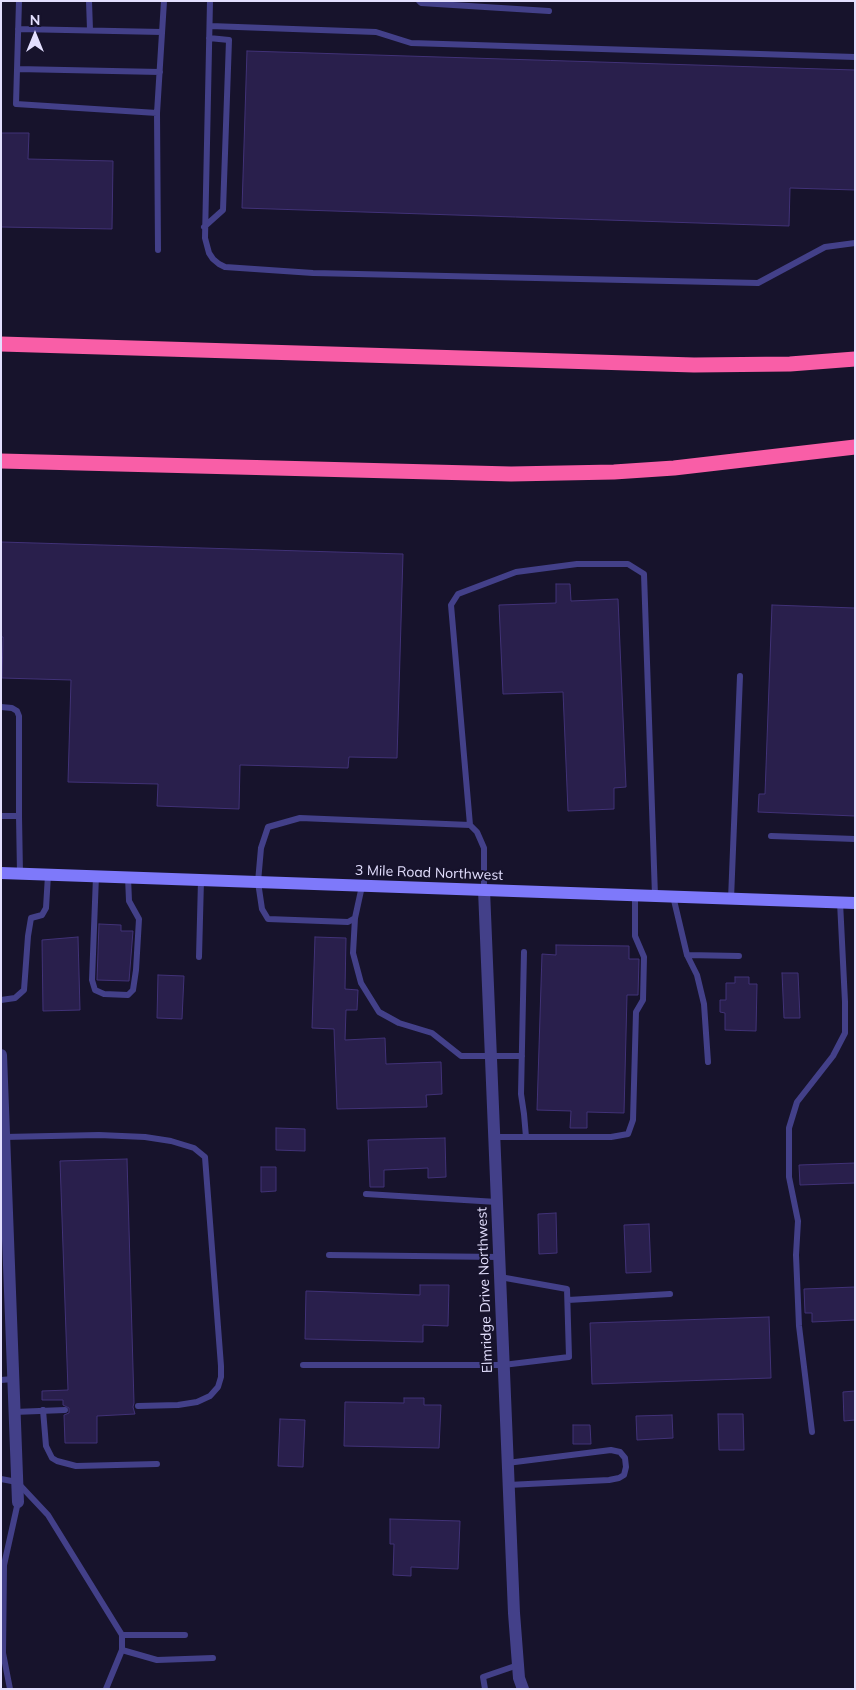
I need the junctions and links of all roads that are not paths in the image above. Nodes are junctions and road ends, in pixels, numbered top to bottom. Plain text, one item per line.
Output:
1 (19, 1) edge
2 (89, 1) edge
3 (164, 1) edge
4 (210, 1) edge
5 (419, 1) edge
6 (549, 11) dead end
7 (210, 26) junction
8 (18, 29) junction
9 (90, 30) junction
10 (162, 32) junction
11 (209, 38) junction
12 (855, 57) edge
13 (17, 69) junction
14 (160, 72) junction
15 (157, 113) junction
16 (204, 227) junction
17 (855, 243) edge
18 (158, 250) dead end
19 (1, 344) edge
20 (855, 359) edge
21 (855, 447) edge
22 (1, 461) edge
23 (740, 676) dead end
24 (1, 708) edge
25 (1, 816) edge
26 (19, 816) junction
27 (470, 824) junction
28 (771, 836) dead end
29 (855, 839) edge
30 (1, 873) edge
31 (20, 874) junction
32 (48, 875) junction
33 (96, 876) junction
34 (128, 877) junction
35 (200, 880) junction
36 (258, 882) junction
37 (362, 886) junction
38 (484, 890) junction
39 (635, 895) junction
40 (656, 896) junction
41 (673, 896) junction
42 (731, 899) junction
43 (840, 902) junction
44 (855, 903) edge
45 (355, 918) junction
46 (524, 952) dead end
47 (686, 955) junction
48 (739, 956) dead end
49 (199, 957) dead end
50 (1, 1000) edge
51 (1, 1055) edge
52 (491, 1055) junction
53 (522, 1056) junction
54 (708, 1062) dead end
55 (4, 1137) junction
56 (494, 1137) junction
57 (526, 1137) junction
58 (366, 1194) dead end
59 (497, 1202) junction
60 (329, 1255) dead end
61 (499, 1257) junction
62 (500, 1277) junction
63 (670, 1294) dead end
64 (568, 1300) junction
65 (303, 1365) dead end
66 (503, 1365) junction
67 (7, 1380) edge
68 (138, 1406) dead end
69 (43, 1410) junction
70 (65, 1410) dead end
71 (14, 1412) junction
72 (812, 1432) dead end
73 (507, 1462) junction
74 (156, 1464) dead end
75 (1, 1480) edge
76 (17, 1482) junction
77 (508, 1485) junction
78 (18, 1502) joint
79 (122, 1634) junction
80 (185, 1635) dead end
81 (122, 1650) junction
82 (2, 1653) edge
83 (213, 1658) dead end
84 (518, 1666) junction
85 (10, 1689) edge
86 (106, 1689) edge
87 (485, 1689) edge
88 (523, 1689) edge

1 - 8 lane
2 - 9 lane
3 - 10 lane
4 - 7 lane
5 - 6 lane
7 - 11 lane
7 - 12 lane
8 - 9 lane
8 - 13 lane
9 - 10 lane
10 - 14 lane
11 - 16 lane
11 - 16 lane
13 - 14 lane
13 - 15 lane
14 - 15 lane
15 - 18 lane
16 - 17 lane
19 - 20 highway
21 - 22 highway
23 - 42 lane
24 - 26 lane
25 - 26 lane
26 - 31 lane
27 - 36 lane
27 - 38 lane
27 - 40 lane
28 - 29 lane
30 - 31 main road, 3 Mile Road Northwest
31 - 32 main road, 3 Mile Road Northwest
32 - 33 main road, 3 Mile Road Northwest
32 - 50 lane
33 - 34 main road, 3 Mile Road Northwest
33 - 34 lane
34 - 35 main road, 3 Mile Road Northwest
35 - 36 main road, 3 Mile Road Northwest
35 - 49 lane
36 - 37 main road, 3 Mile Road Northwest
36 - 45 lane
37 - 38 main road, 3 Mile Road Northwest
37 - 45 lane
38 - 39 main road, 3 Mile Road Northwest
38 - 52 street, Elmridge Drive Northwest
39 - 40 main road, 3 Mile Road Northwest
39 - 57 lane
40 - 41 main road, 3 Mile Road Northwest
41 - 42 main road, 3 Mile Road Northwest
41 - 47 lane
42 - 43 main road, 3 Mile Road Northwest
43 - 44 main road, 3 Mile Road Northwest
43 - 72 lane
45 - 52 lane
46 - 53 lane
47 - 48 lane
47 - 54 lane
51 - 55 street
52 - 53 lane
52 - 56 street, Elmridge Drive Northwest
53 - 57 lane
55 - 67 street
55 - 68 lane
56 - 57 lane
56 - 59 street, Elmridge Drive Northwest
58 - 59 lane
59 - 61 street, Elmridge Drive Northwest
60 - 61 lane
61 - 62 street, Elmridge Drive Northwest
62 - 64 lane
62 - 66 street, Elmridge Drive Northwest
63 - 64 lane
64 - 66 lane
65 - 66 lane
66 - 73 street, Elmridge Drive Northwest
67 - 71 street
69 - 70 lane
69 - 71 lane
69 - 74 lane
71 - 76 street
73 - 77 street, Elmridge Drive Northwest
73 - 77 lane
75 - 76 lane
76 - 78 street
76 - 79 lane
77 - 84 street, Elmridge Drive Northwest
78 - 82 lane
79 - 80 lane
79 - 81 lane
81 - 83 lane
81 - 86 lane
82 - 85 lane
84 - 87 lane
84 - 88 street, Elmridge Drive Northwest

